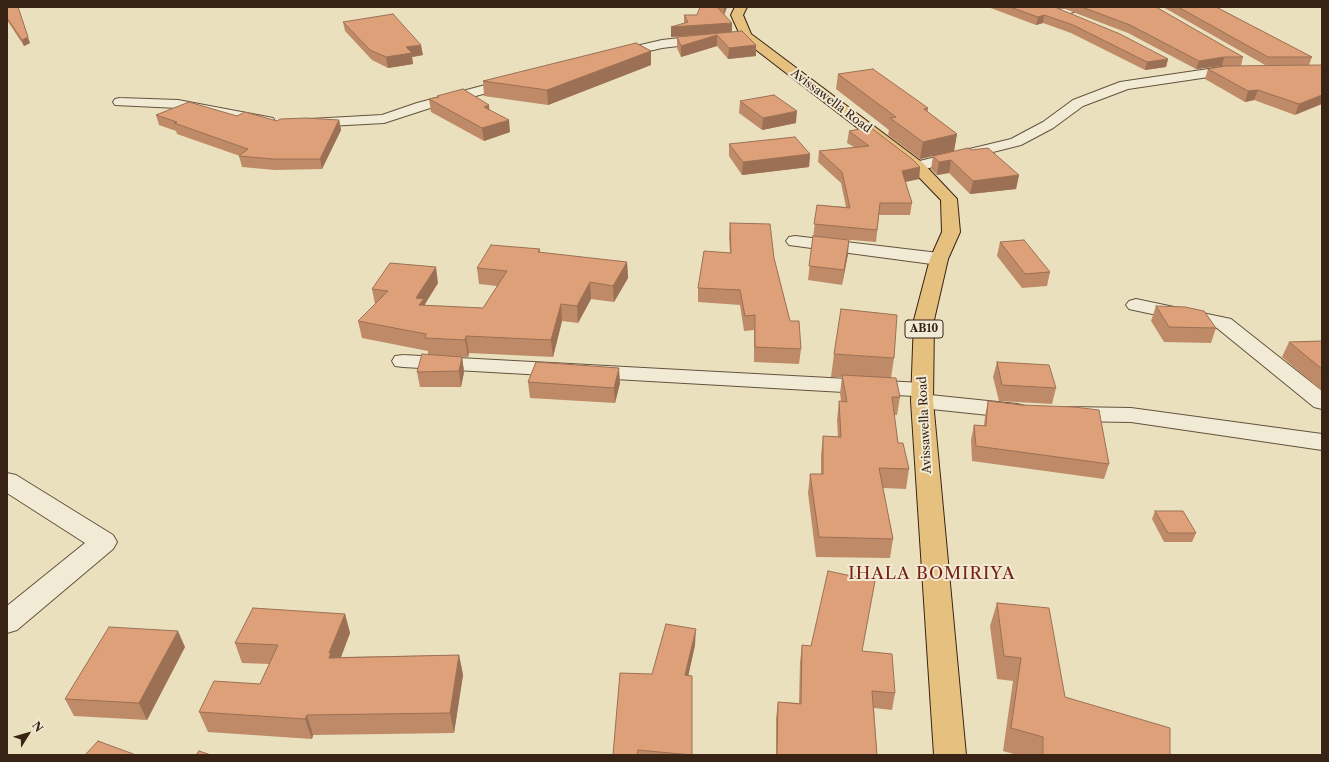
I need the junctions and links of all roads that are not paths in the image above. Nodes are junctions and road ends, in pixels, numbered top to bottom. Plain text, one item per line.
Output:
1 (741, 7) edge
2 (1044, 7) edge
3 (1080, 7) edge
4 (1060, 12) junction
5 (1081, 20) edge
6 (732, 37) junction
7 (599, 59) edge
8 (1175, 64) dead end
9 (1249, 71) edge
10 (1194, 75) junction
11 (522, 80) edge
12 (120, 102) dead end
13 (299, 123) edge
14 (284, 124) edge
15 (917, 166) junction
16 (795, 240) dead end
17 (939, 259) junction
18 (1136, 305) dead end
19 (403, 361) dead end
20 (922, 395) junction
21 (1322, 402) edge
22 (1322, 442) edge
23 (7, 481) edge
24 (7, 622) edge
25 (950, 755) edge

1 - 6 main road, Avissawella Road / AB10
2 - 4 street
3 - 4 street
4 - 5 street
6 - 7 street
6 - 15 main road, Avissawella Road / AB10
8 - 10 street
9 - 10 street
10 - 15 street
11 - 13 street
12 - 14 street
15 - 17 main road, Avissawella Road / AB10
16 - 17 street
17 - 20 main road, Avissawella Road / AB10
18 - 21 street
19 - 20 street
20 - 22 street
20 - 25 main road, Avissawella Road / AB10
23 - 24 street

